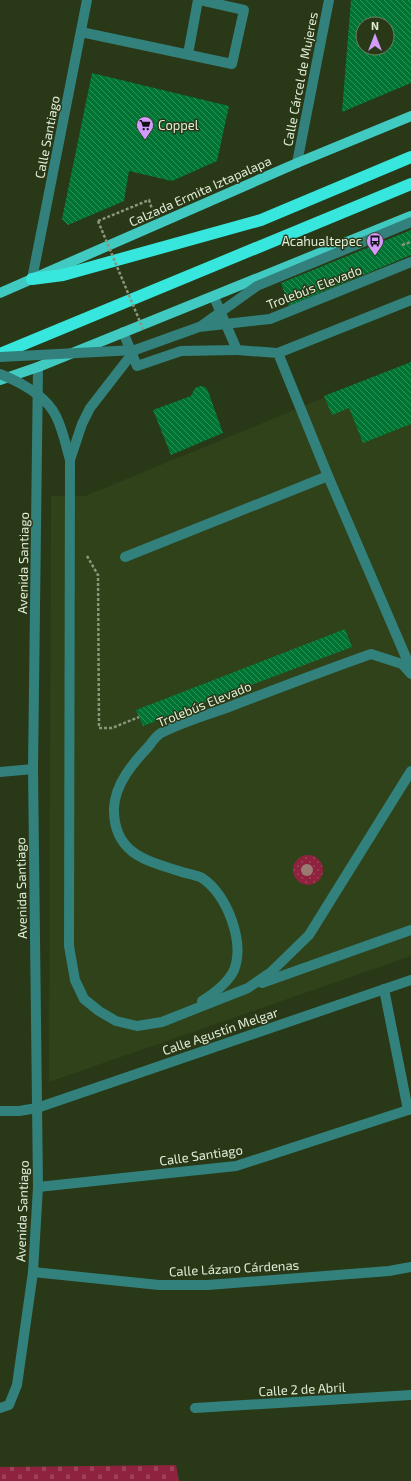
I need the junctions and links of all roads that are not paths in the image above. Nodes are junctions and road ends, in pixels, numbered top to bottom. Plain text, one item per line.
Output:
1 (87, 0) edge
2 (199, 0) edge
3 (329, 0) edge
4 (81, 32) junction
5 (188, 54) junction
6 (411, 116) edge
7 (411, 157) edge
8 (297, 163) junction
9 (411, 184) edge
10 (411, 216) edge
11 (411, 222) edge
12 (411, 262) edge
13 (32, 280) junction
14 (0, 293) edge
15 (214, 297) junction
16 (411, 300) edge
17 (199, 327) junction
18 (123, 332) junction
19 (135, 350) junction
20 (237, 350) junction
21 (278, 353) junction
22 (0, 354) edge
23 (0, 357) edge
24 (38, 367) junction
25 (0, 374) edge
26 (0, 380) edge
27 (70, 460) junction
28 (328, 476) junction
29 (125, 557) dead end
30 (411, 669) edge
31 (411, 674) edge
32 (33, 769) junction
33 (411, 771) edge
34 (0, 772) edge
35 (411, 783) edge
36 (401, 787) junction
37 (411, 930) edge
38 (411, 980) edge
39 (248, 988) junction
40 (384, 989) junction
41 (183, 1013) junction
42 (36, 1108) junction
43 (410, 1110) edge
44 (0, 1111) edge
45 (38, 1187) junction
46 (411, 1267) edge
47 (33, 1272) junction
48 (411, 1395) edge
49 (4, 1407) edge
50 (195, 1408) dead end

1 - 4 street, Calle Santiago
2 - 5 street
2 - 5 street
3 - 8 street, Calle Cárcel de Mujeres
4 - 5 street
4 - 13 street, Calle Santiago
6 - 8 main road, Calzada Ermita Iztapalapa
7 - 13 highway
8 - 13 main road, Calzada Ermita Iztapalapa
9 - 22 highway
10 - 15 main road
11 - 17 street, Trolebús Elevado, bridge
12 - 17 street, Trolebús Elevado, bridge
13 - 14 main road, Calzada Ermita Iztapalapa
15 - 18 main road
15 - 20 street
16 - 21 street
17 - 19 street, Trolebús Elevado, bridge
18 - 20 street
18 - 24 main road
19 - 23 street, Trolebús Elevado, bridge
19 - 27 street, Trolebús Elevado, bridge
20 - 21 street
21 - 28 street
24 - 26 main road
24 - 32 street, Avenida Santiago
25 - 27 street, Trolebús Elevado, bridge
27 - 41 street, Trolebús Elevado
28 - 29 street
28 - 30 street
31 - 41 street, Trolebús Elevado
32 - 34 street
32 - 42 street, Avenida Santiago
33 - 36 street, Trolebús Elevado
35 - 36 street
36 - 39 street, Trolebús Elevado
37 - 39 street
38 - 40 street, Calle Agustín Melgar
39 - 41 street, Trolebús Elevado
40 - 42 street, Calle Agustín Melgar
40 - 43 street, Calle Santiago
42 - 44 street, Calle Agustín Melgar
42 - 45 street, Avenida Santiago
43 - 45 street, Calle Santiago
45 - 47 street, Avenida Santiago
46 - 47 street, Calle Lázaro Cárdenas
47 - 49 street, Avenida Santiago
48 - 50 street, Calle 2 de Abril

